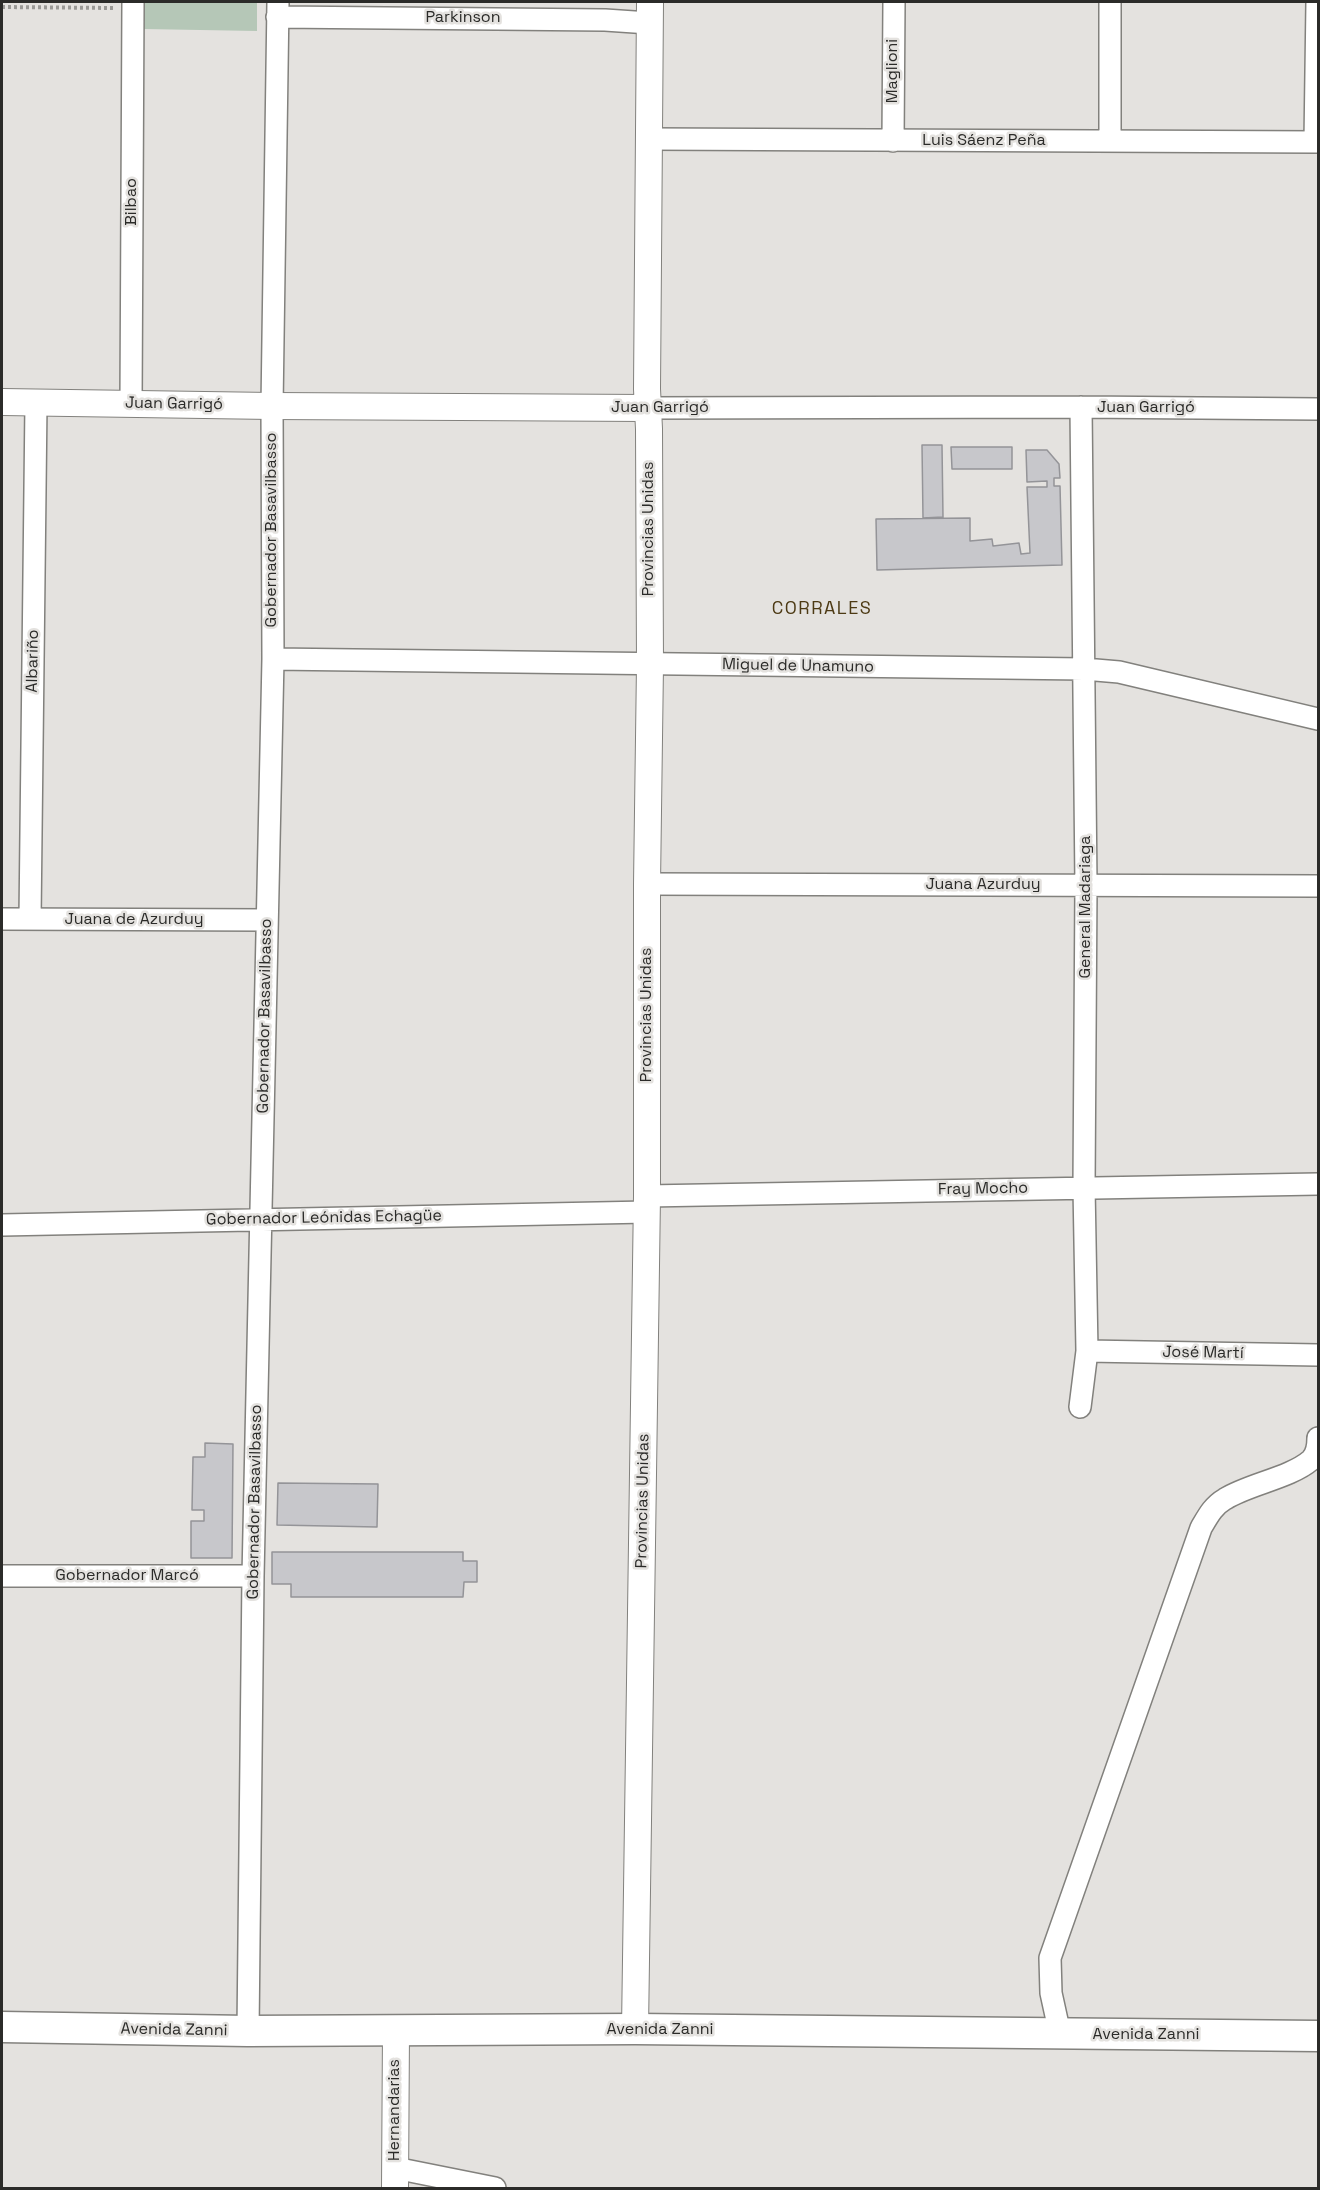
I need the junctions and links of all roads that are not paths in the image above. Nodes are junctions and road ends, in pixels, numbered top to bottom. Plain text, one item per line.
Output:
1 (894, 2) edge
2 (1110, 2) edge
3 (1317, 2) edge
4 (133, 5) edge
5 (277, 9) edge
6 (650, 12) edge
7 (649, 139) junction
8 (893, 141) junction
9 (1110, 141) junction
10 (1317, 142) edge
11 (2, 402) edge
12 (36, 403) junction
13 (131, 403) junction
14 (272, 406) junction
15 (1081, 407) junction
16 (647, 408) junction
17 (1318, 409) edge
18 (273, 659) junction
19 (650, 665) junction
20 (1084, 669) junction
21 (1318, 719) edge
22 (647, 884) junction
23 (1086, 885) junction
24 (1318, 886) edge
25 (2, 919) edge
26 (30, 919) junction
27 (267, 920) junction
28 (1318, 1184) edge
29 (1084, 1186) junction
30 (647, 1204) junction
31 (261, 1219) junction
32 (2, 1225) edge
33 (1087, 1351) junction
34 (1318, 1355) edge
35 (1080, 1407) dead end
36 (1318, 1438) edge
37 (2, 1576) edge
38 (253, 1576) junction
39 (2, 2027) edge
40 (635, 2029) junction
41 (248, 2031) junction
42 (396, 2031) junction
43 (1060, 2034) junction
44 (1318, 2036) edge
45 (395, 2178) edge
46 (495, 2188) edge

1 - 8 street, Maglioni
2 - 9 street
3 - 10 street
4 - 13 street, Bilbao
5 - 6 street, Parkinson
5 - 14 street, Gobernador Basavilbasso
6 - 7 street, Provincias Unidas
7 - 8 street, Luis Sáenz Peña
7 - 16 street, Provincias Unidas
8 - 9 street, Luis Sáenz Peña
9 - 10 street, Luis Sáenz Peña
11 - 12 street, Juan Garrigó
12 - 13 street, Juan Garrigó
12 - 26 street, Albariño
13 - 14 street, Juan Garrigó
14 - 16 street, Juan Garrigó
14 - 18 street, Gobernador Basavilbasso
15 - 16 street, Juan Garrigó
15 - 17 street, Juan Garrigó
15 - 20 street, General Madariaga
16 - 19 street, Provincias Unidas
18 - 19 street, Miguel de Unamuno
18 - 27 street, Gobernador Basavilbasso
19 - 20 street, Miguel de Unamuno
19 - 22 street, Provincias Unidas
20 - 21 street, Miguel de Unamuno
20 - 23 street, General Madariaga
22 - 23 street, Juana Azurduy
22 - 30 street, Provincias Unidas
23 - 24 street, Juana Azurduy
23 - 29 street, General Madariaga
25 - 26 street, Juana de Azurduy
26 - 27 street, Juana de Azurduy
27 - 31 street, Gobernador Basavilbasso
28 - 29 street, Fray Mocho
29 - 30 street, Fray Mocho
29 - 33 street, General Madariaga
30 - 31 street, Gobernador Leónidas Echagüe
30 - 40 street, Provincias Unidas
31 - 32 street, Gobernador Leónidas Echagüe
31 - 38 street, Gobernador Basavilbasso
33 - 34 street, José Martí
33 - 35 street, General Madariaga
36 - 43 street
37 - 38 street, Gobernador Marcó
38 - 41 street, Gobernador Basavilbasso
39 - 41 main road, Avenida Zanni
40 - 42 main road, Avenida Zanni
40 - 43 main road, Avenida Zanni
41 - 42 main road, Avenida Zanni
42 - 45 street, Hernandarias
43 - 44 main road, Avenida Zanni
45 - 46 street

